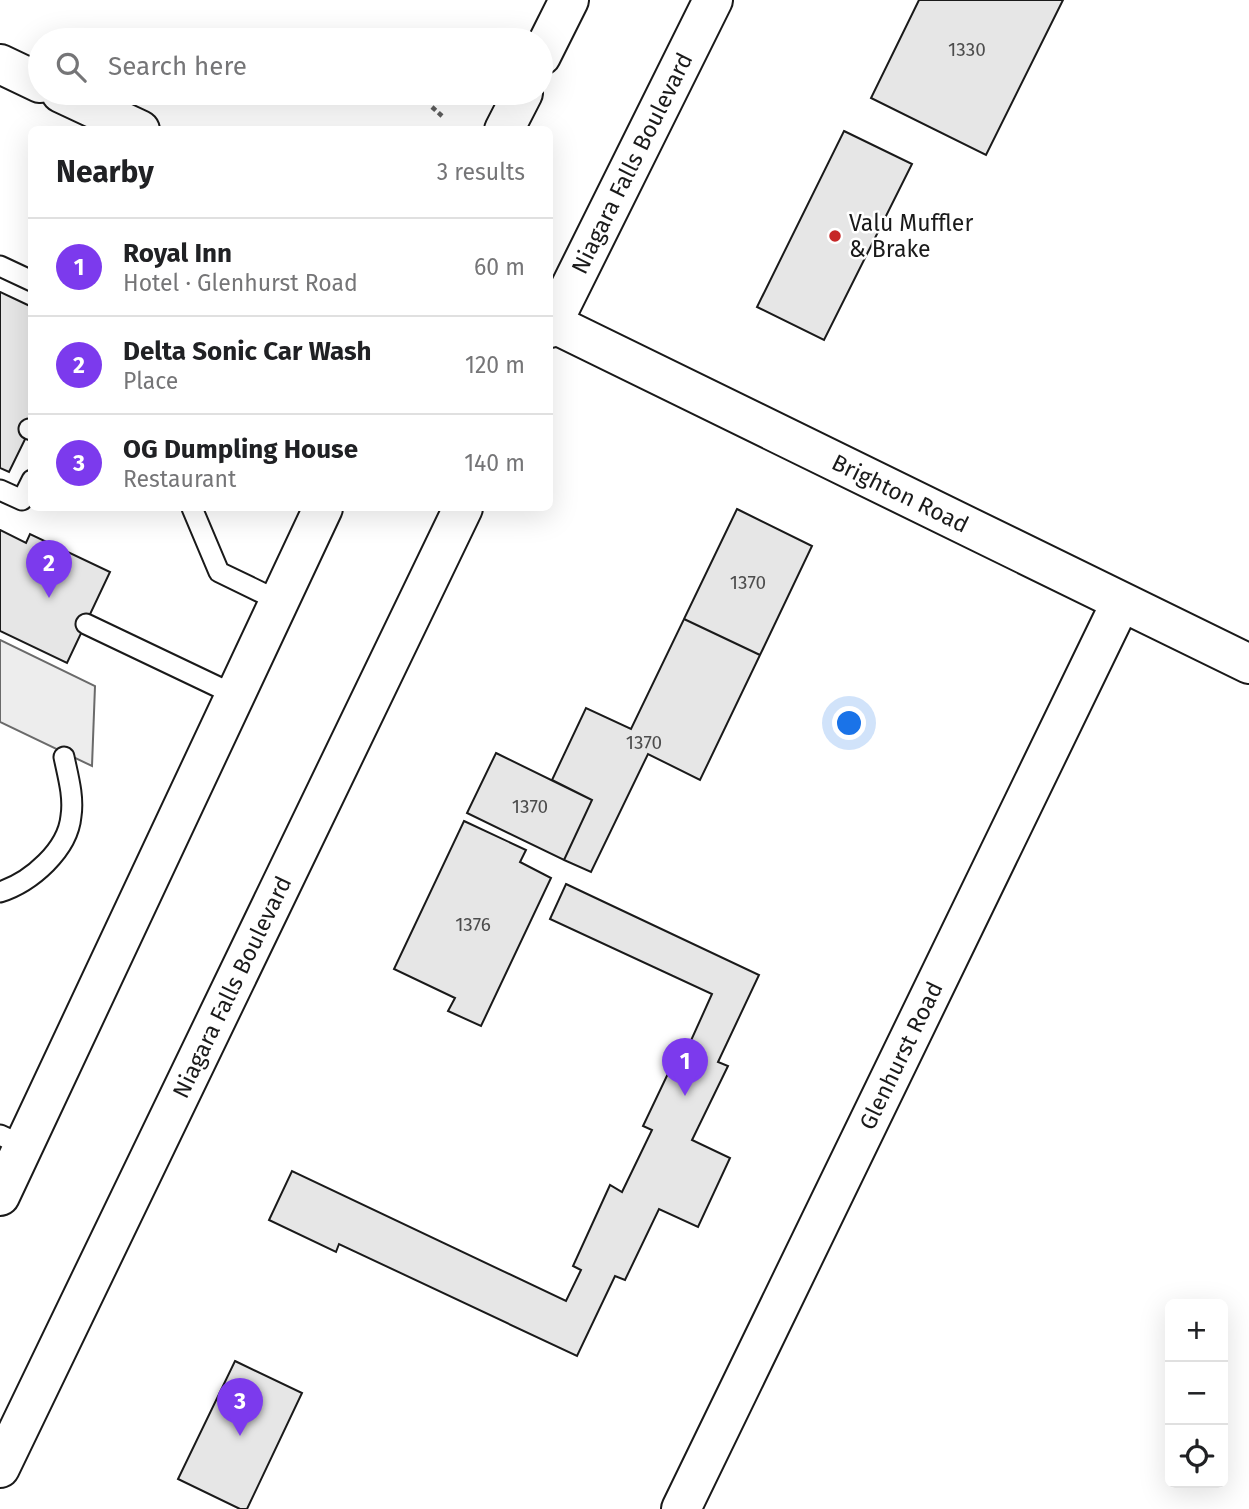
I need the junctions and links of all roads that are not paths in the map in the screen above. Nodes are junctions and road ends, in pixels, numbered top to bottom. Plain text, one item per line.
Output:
1 (569, 0) edge
2 (713, 0) edge
3 (553, 33) edge
4 (0, 64) edge
5 (28, 77) edge
6 (87, 105) edge
7 (517, 105) edge
8 (131, 126) edge
9 (506, 126) edge
10 (0, 266) edge
11 (28, 279) edge
12 (553, 319) edge
13 (553, 326) edge
14 (28, 488) edge
15 (0, 490) edge
16 (193, 511) edge
17 (322, 511) edge
18 (462, 511) edge
19 (279, 600) junction
20 (1121, 603) junction
21 (86, 624) dead end
22 (1249, 664) edge
23 (235, 695) junction
24 (64, 757) dead end
25 (0, 892) edge
26 (12, 1140) edge
27 (0, 1196) edge
28 (0, 1468) edge
29 (681, 1509) edge

1 - 3 main road
2 - 12 main road, Niagara Falls Boulevard
4 - 5 main road
6 - 8 main road
7 - 9 main road
10 - 11 lane
13 - 20 main road, Brighton Road
14 - 15 lane
16 - 19 lane
17 - 19 main road
18 - 28 main road, Niagara Falls Boulevard
19 - 23 main road
20 - 22 main road, Brighton Road
20 - 29 main road, Glenhurst Road
21 - 23 lane
23 - 26 main road
24 - 25 lane
26 - 27 main road

